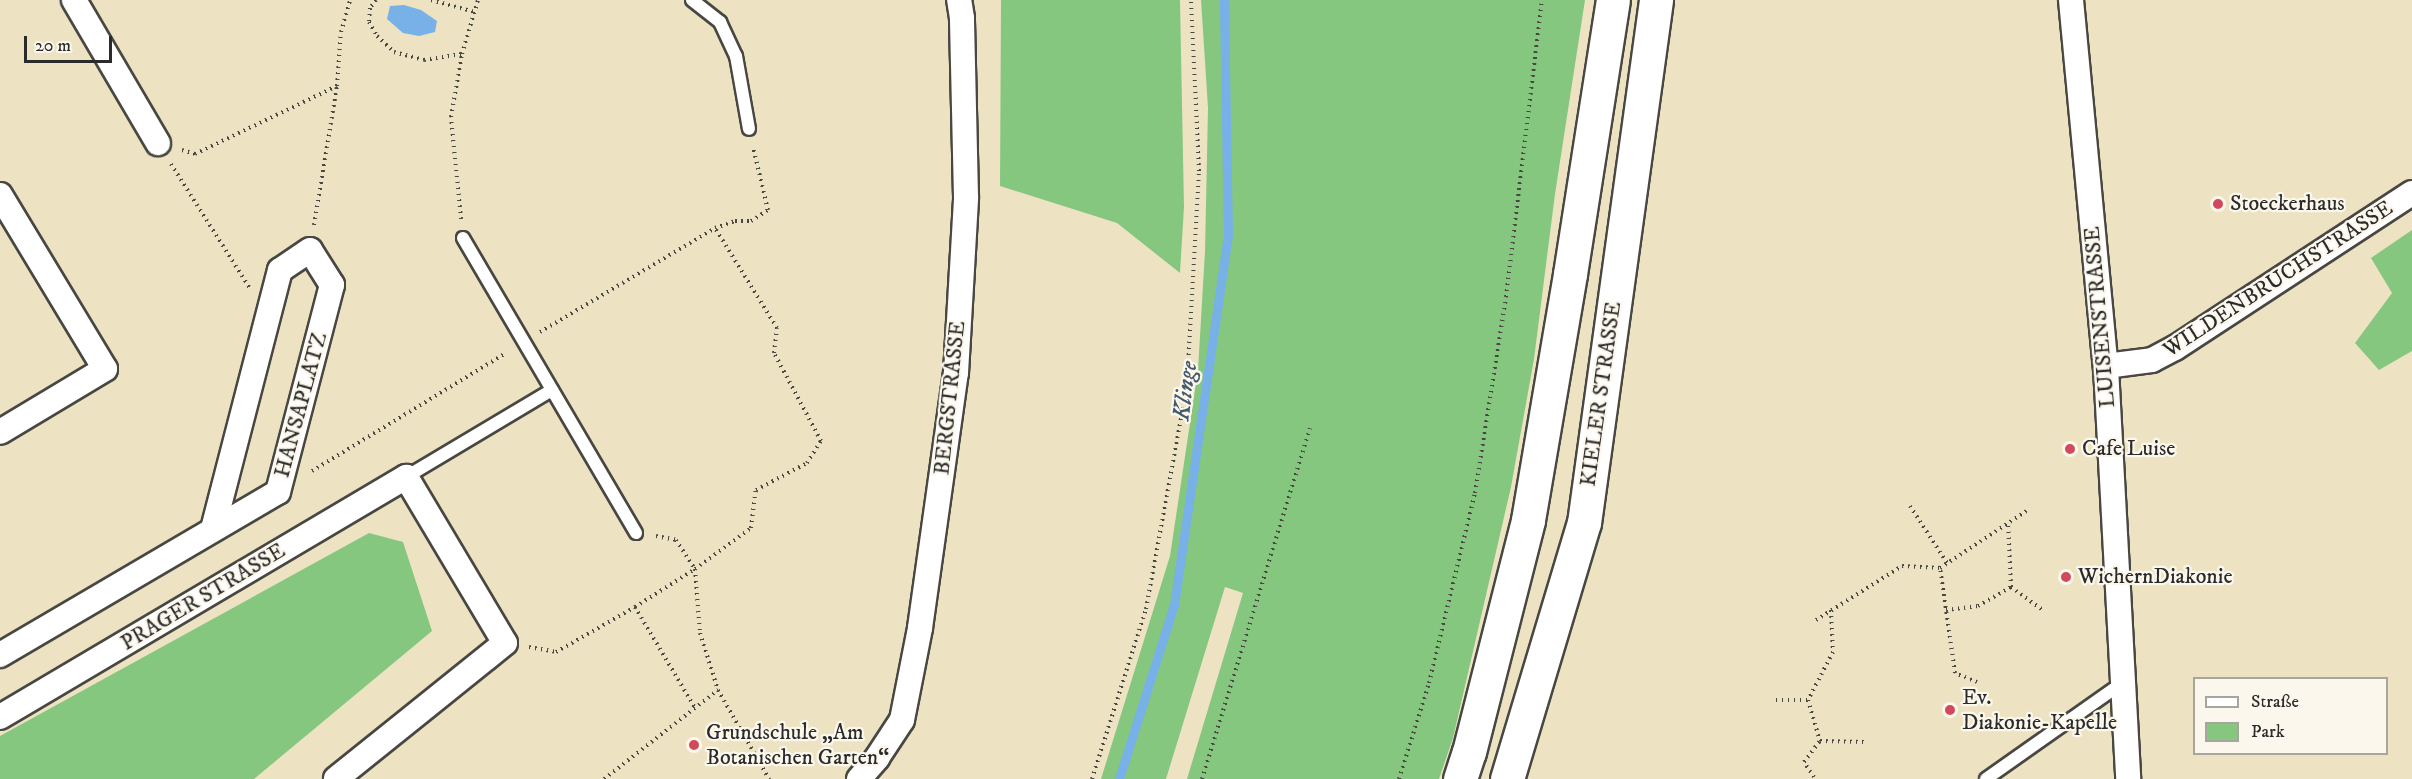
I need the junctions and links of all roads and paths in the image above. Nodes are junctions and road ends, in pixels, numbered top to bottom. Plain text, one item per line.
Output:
1 (74, 0) edge
2 (350, 0) edge
3 (376, 0) edge
4 (431, 0) edge
5 (478, 0) edge
6 (693, 0) edge
7 (959, 0) edge
8 (1191, 0) edge
9 (1542, 0) edge
10 (1613, 0) edge
11 (1656, 0) edge
12 (2071, 0) edge
13 (475, 12) junction
14 (462, 54) junction
15 (337, 86) junction
16 (749, 129) joint
17 (158, 143) junction
18 (2412, 193) edge
19 (0, 195) edge
20 (715, 228) junction
21 (463, 238) joint
22 (310, 250) junction
23 (268, 317) junction
24 (524, 342) junction
25 (2106, 366) junction
26 (552, 390) junction
27 (1310, 428) dead end
28 (0, 432) edge
29 (406, 477) junction
30 (278, 492) junction
31 (1910, 506) dead end
32 (2028, 510) dead end
33 (2008, 523) junction
34 (213, 530) junction
35 (636, 533) joint
36 (1947, 563) junction
37 (1940, 568) junction
38 (695, 569) junction
39 (2011, 587) junction
40 (635, 607) junction
41 (1831, 610) junction
42 (1946, 610) junction
43 (2043, 610) dead end
44 (1816, 620) dead end
45 (505, 643) junction
46 (0, 656) edge
47 (2125, 681) junction
48 (1977, 682) dead end
49 (718, 690) junction
50 (1776, 700) dead end
51 (1808, 700) junction
52 (695, 708) junction
53 (0, 717) edge
54 (1820, 741) junction
55 (1865, 742) dead end
56 (1814, 777) dead end
57 (336, 779) edge
58 (604, 779) edge
59 (769, 779) edge
60 (859, 779) edge
61 (1092, 779) edge
62 (1202, 779) edge
63 (1399, 779) edge
64 (1460, 779) edge
65 (1507, 779) edge
66 (1986, 779) edge
67 (2128, 779) edge

1 - 17 street
2 - 15 path
3 - 14 path
4 - 13 path
5 - 13 path
6 - 16 lane
7 - 60 street, BERGSTRASSE
8 - 61 path
9 - 63 path
10 - 64 main road
11 - 65 main road, KIELER STRASSE
12 - 25 street, LUISENSTRASSE
13 - 14 path
14 - 21 path
15 - 17 path
15 - 22 path
16 - 20 path
17 - 23 path
18 - 25 street, WILDENBRUCHSTRASSE
19 - 28 street
20 - 24 path
20 - 38 path
21 - 24 lane
22 - 23 street
22 - 30 street, HANSAPLATZ
23 - 34 street
24 - 26 lane
24 - 30 path
25 - 47 street, LUISENSTRASSE
26 - 29 lane, PRAGER STRASSE
26 - 35 lane
27 - 62 path
29 - 45 street
29 - 53 street, PRAGER STRASSE
30 - 34 street, HANSAPLATZ
31 - 36 path
32 - 33 path
33 - 36 path
33 - 39 path
34 - 46 street, HANSAPLATZ
35 - 38 path
36 - 37 path
37 - 41 path
37 - 42 path
38 - 40 path
38 - 49 path
39 - 42 path
39 - 43 path
40 - 45 path
40 - 52 path
41 - 44 path
41 - 51 path
42 - 48 path
45 - 57 street
47 - 66 lane
47 - 67 street, LUISENSTRASSE
49 - 52 path
49 - 59 path
50 - 51 path
51 - 54 path
52 - 58 path
54 - 55 path
54 - 56 path

